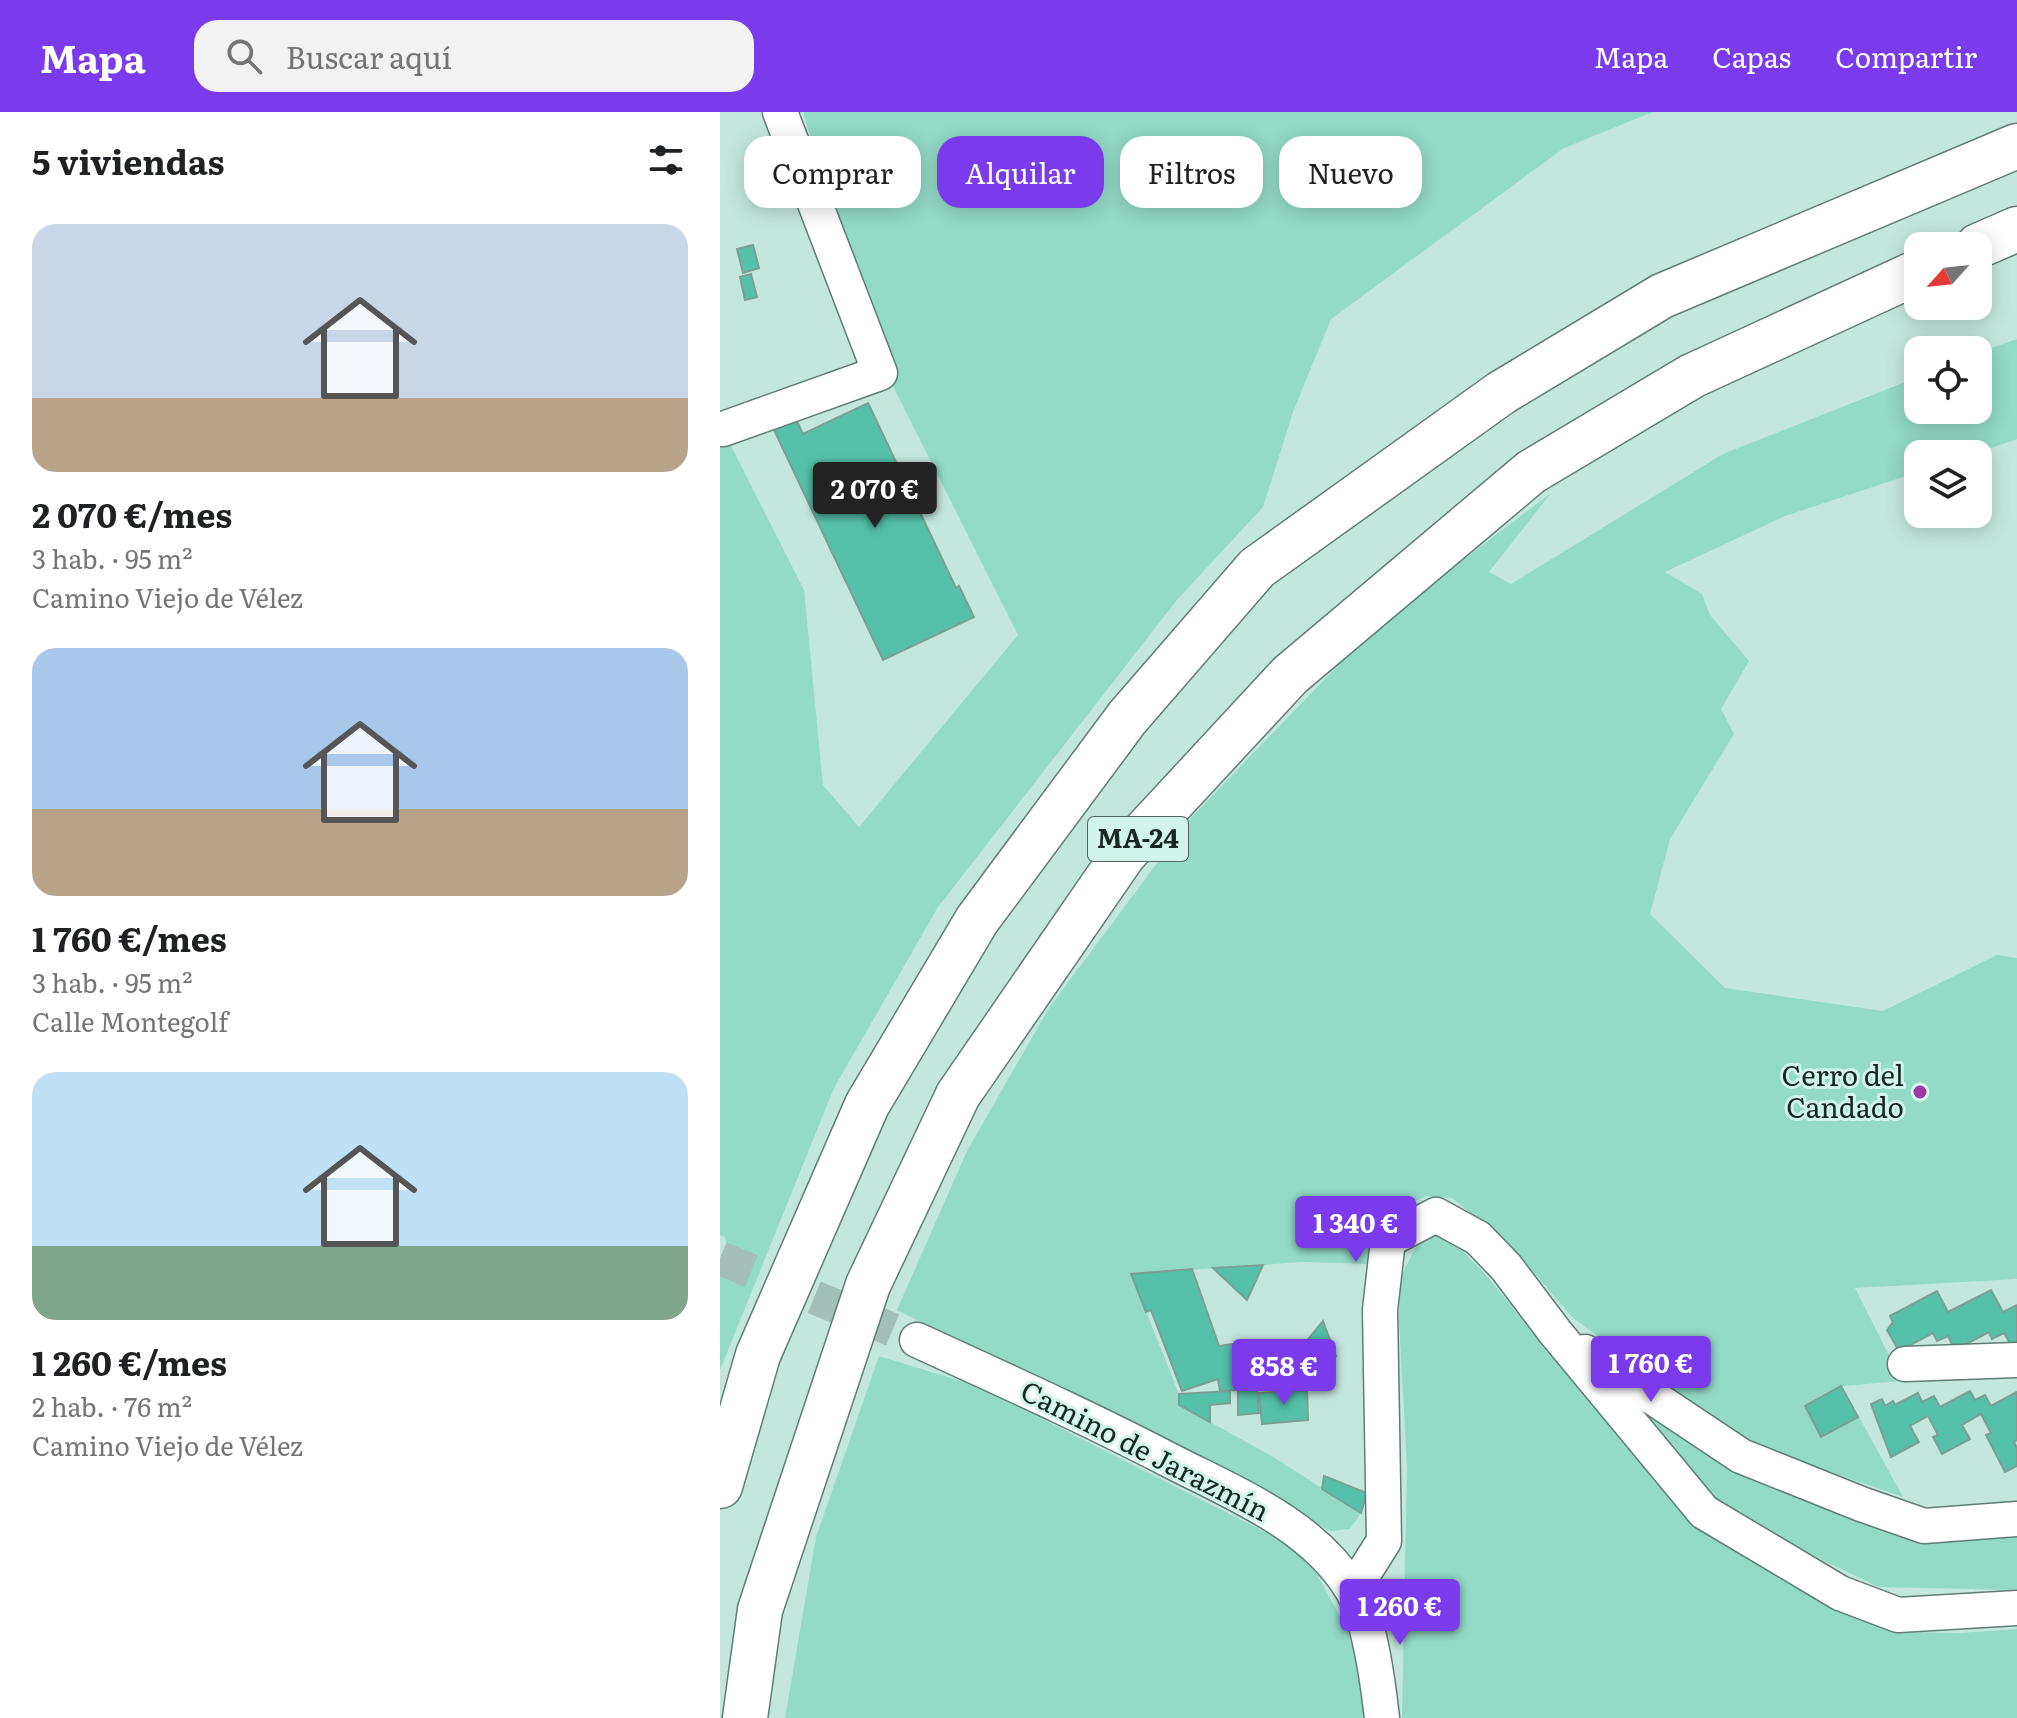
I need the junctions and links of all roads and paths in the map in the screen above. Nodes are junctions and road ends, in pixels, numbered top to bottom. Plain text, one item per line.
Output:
1 (780, 112) edge
2 (2017, 146) edge
3 (2017, 229) edge
4 (1992, 240) edge
5 (1904, 278) edge
6 (721, 426) edge
7 (1555, 1332) junction
8 (917, 1340) tunnel mouth
9 (2017, 1360) edge
10 (1905, 1364) dead end
11 (720, 1486) edge
12 (2017, 1519) edge
13 (1353, 1590) junction
14 (2017, 1608) edge
15 (745, 1718) edge
16 (1382, 1718) edge

1 - 6 street
2 - 11 highway, MA-24
3 - 4 highway
5 - 15 highway, MA-24
7 - 12 street
7 - 13 street
7 - 14 street
8 - 13 street, Camino de Jarazmín
9 - 10 street
13 - 16 street

